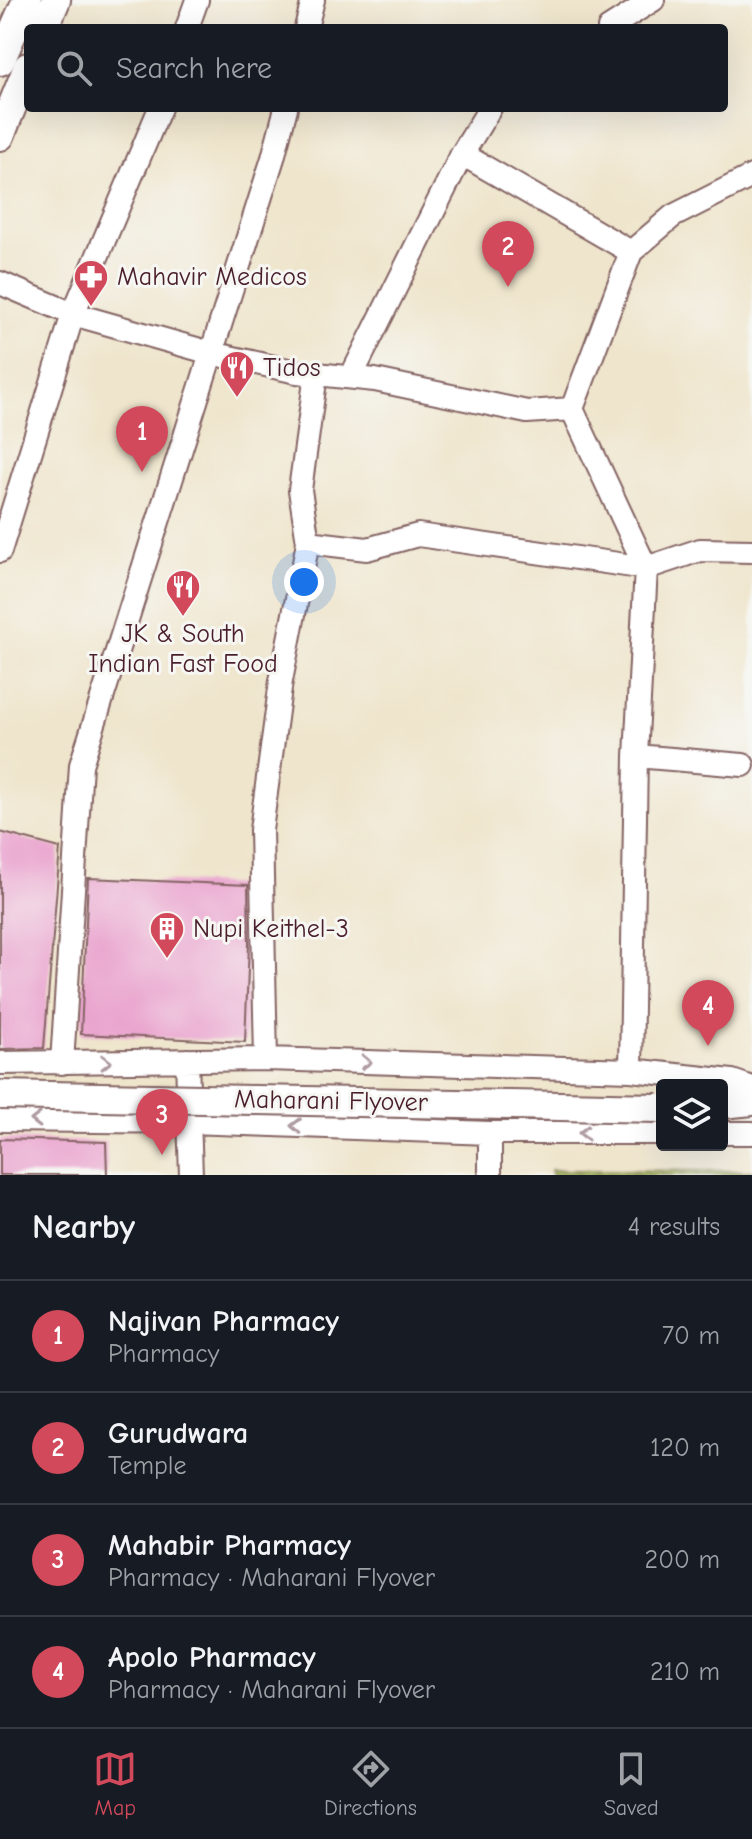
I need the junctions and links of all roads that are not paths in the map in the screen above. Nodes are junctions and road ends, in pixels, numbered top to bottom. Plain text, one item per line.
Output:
1 (27, 0) edge
2 (56, 0) edge
3 (197, 0) edge
4 (313, 0) edge
5 (653, 0) edge
6 (46, 24) edge
7 (188, 24) edge
8 (307, 24) edge
9 (615, 24) edge
10 (0, 61) edge
11 (24, 73) edge
12 (6, 100) edge
13 (158, 112) edge
14 (285, 112) edge
15 (488, 112) edge
16 (0, 136) edge
17 (462, 154) junction
18 (752, 176) edge
19 (631, 252) junction
20 (0, 283) edge
21 (73, 314) junction
22 (211, 353) junction
23 (316, 374) junction
24 (351, 377) junction
25 (572, 409) junction
26 (308, 542) junction
27 (0, 551) edge
28 (752, 551) edge
29 (646, 568) junction
30 (636, 756) junction
31 (743, 765) dead end
32 (266, 1059) junction
33 (187, 1060) junction
34 (0, 1063) edge
35 (62, 1063) junction
36 (631, 1070) junction
37 (752, 1088) edge
38 (0, 1095) edge
39 (656, 1108) edge
40 (728, 1112) edge
41 (752, 1119) edge
42 (0, 1120) edge
43 (189, 1122) junction
44 (490, 1133) junction
45 (656, 1133) edge
46 (752, 1133) edge
47 (191, 1175) edge
48 (490, 1175) edge

1 - 10 main road
2 - 6 main road
3 - 7 street
4 - 8 street
5 - 9 street
11 - 12 main road
12 - 16 main road
13 - 21 street
14 - 22 street
15 - 17 street
17 - 19 street
17 - 24 street
18 - 19 street
19 - 25 street
20 - 21 street
21 - 22 street
21 - 27 street
22 - 23 street
22 - 35 street
23 - 24 street
23 - 26 street
24 - 25 street
25 - 29 street
26 - 29 street
26 - 32 street
28 - 29 street
29 - 30 street
30 - 31 street
30 - 36 street
32 - 33 street
32 -> 36 street
35 -> 33 street
33 - 43 street
34 - 35 street
36 - 37 street
38 - 39 main road, Maharani Flyover, bridge
40 - 41 main road
40 - 46 street
43 -> 42 street
44 -> 43 street
43 - 47 street
45 -> 44 street
44 - 48 street

